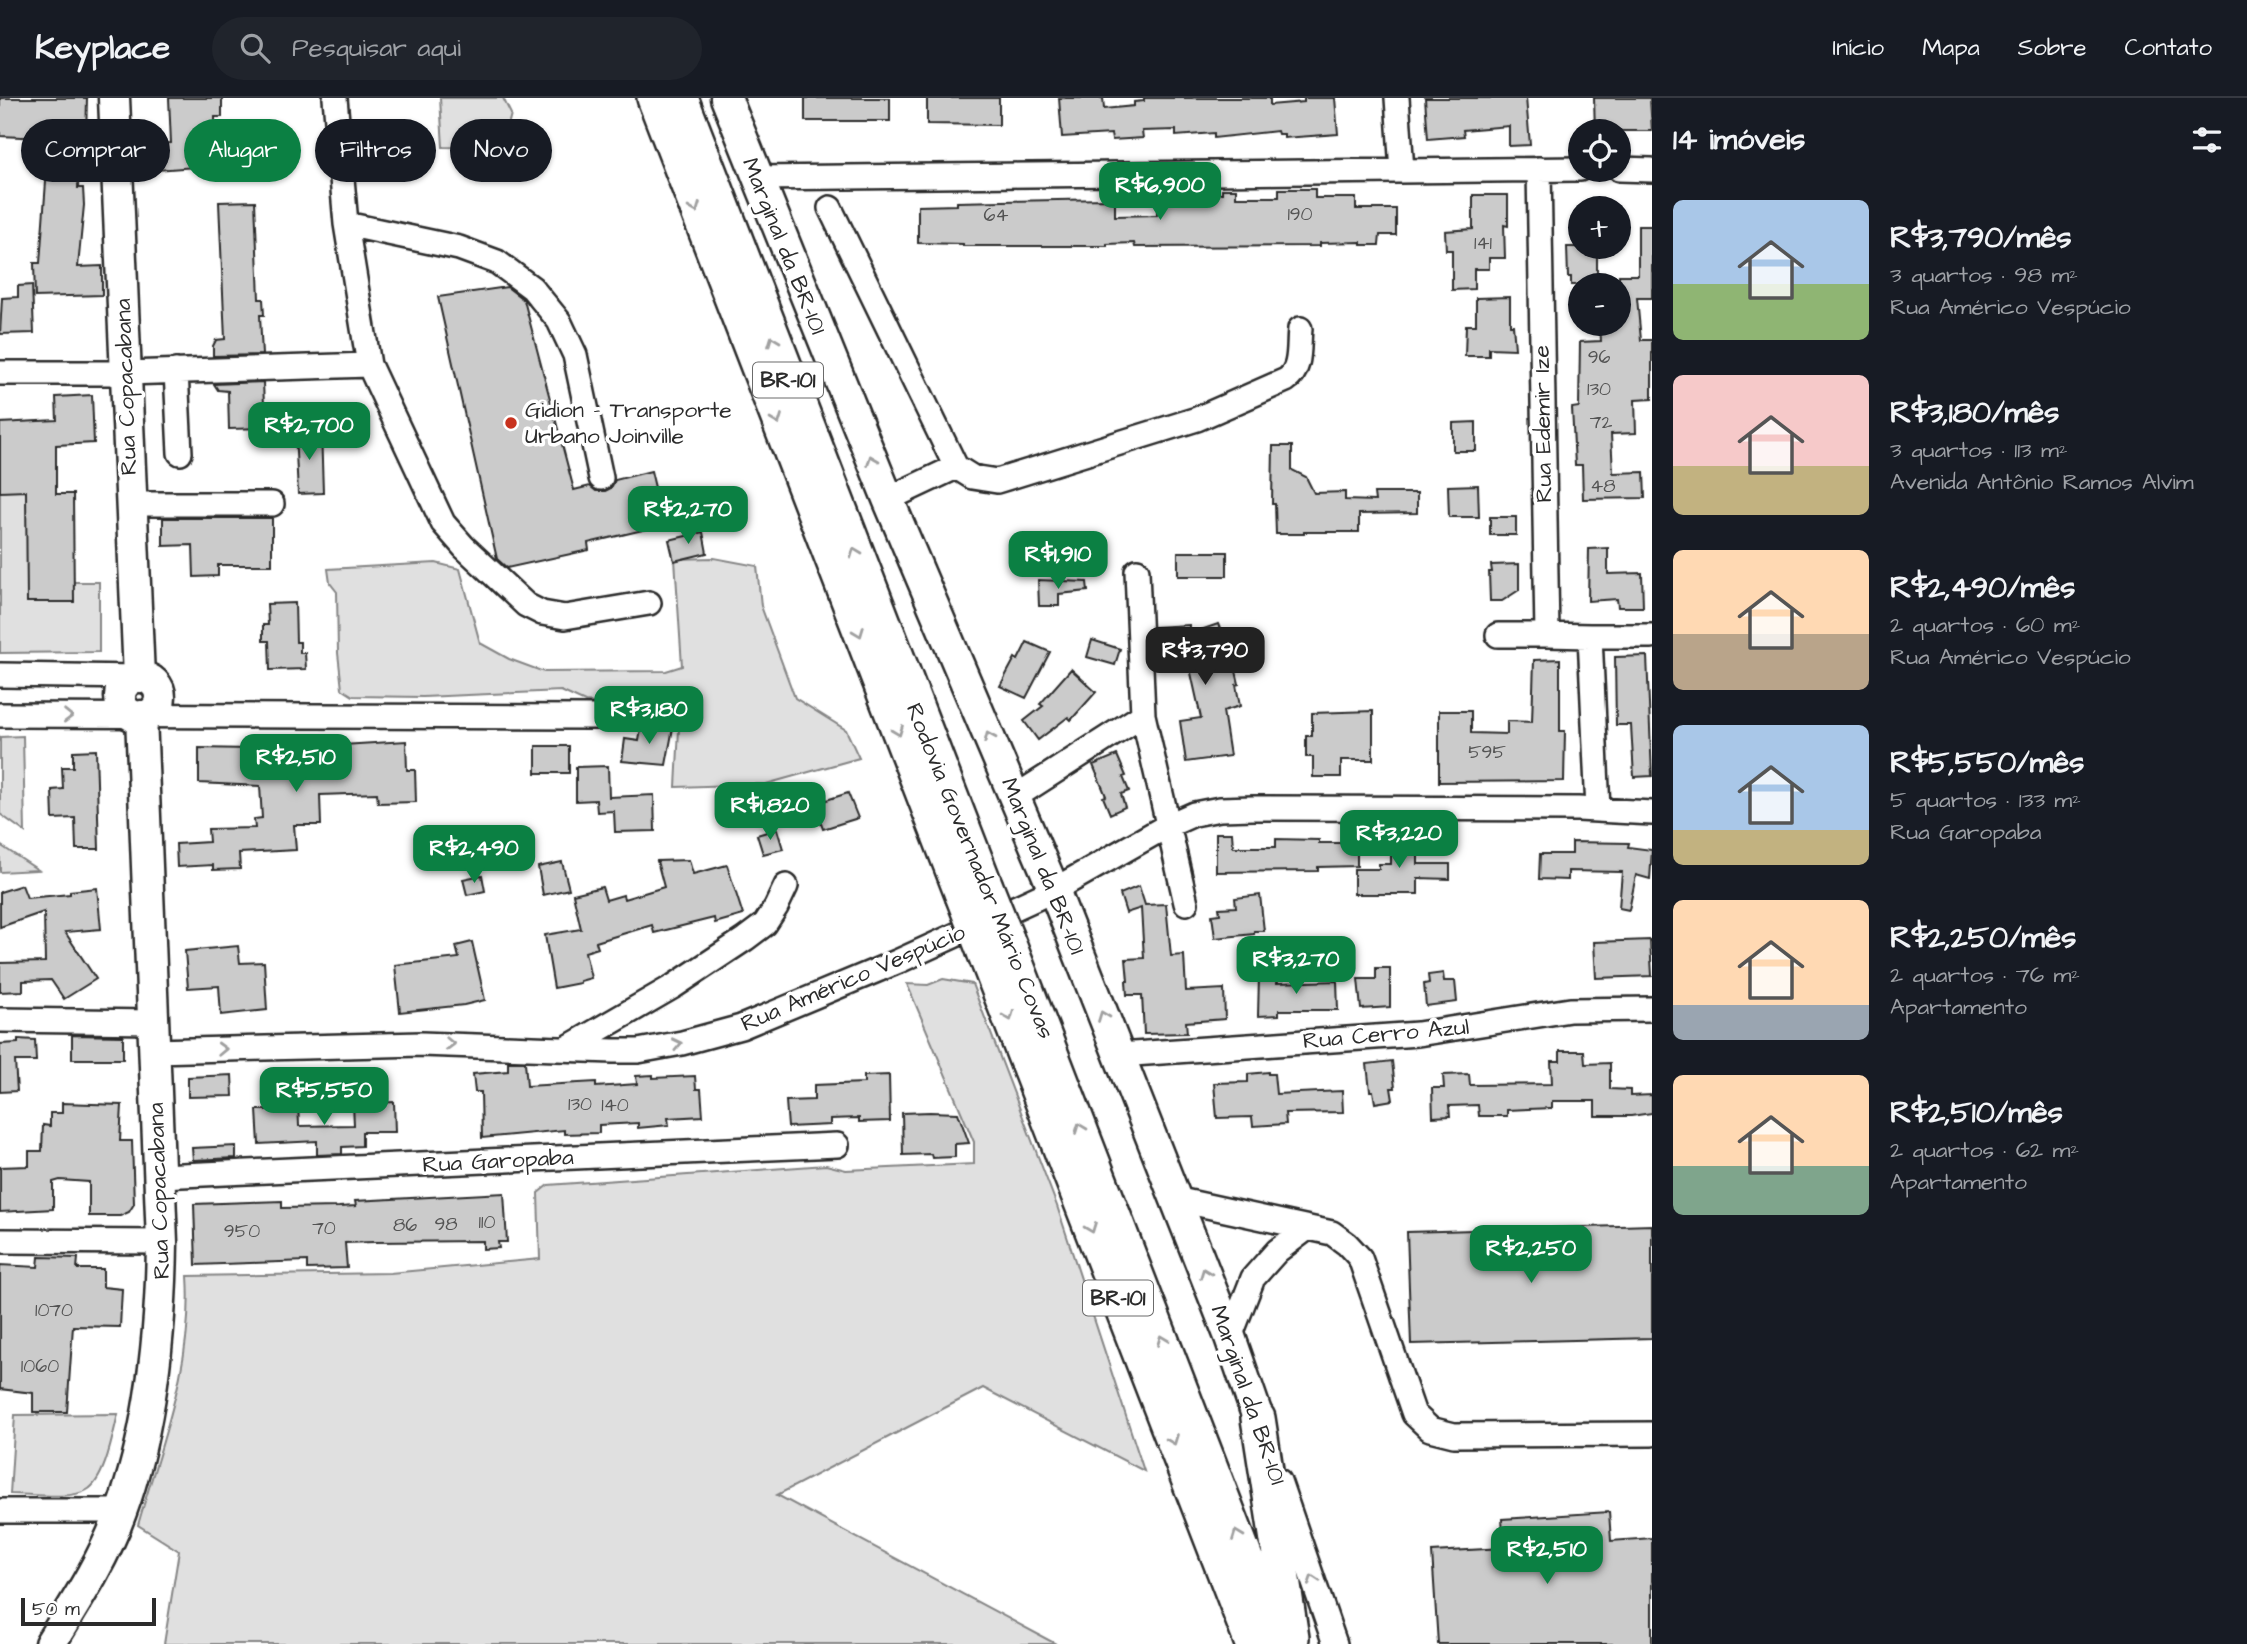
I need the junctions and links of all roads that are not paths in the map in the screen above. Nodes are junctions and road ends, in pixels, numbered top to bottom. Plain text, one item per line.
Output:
1 (114, 98) edge
2 (335, 98) edge
3 (654, 98) edge
4 (681, 98) edge
5 (726, 98) edge
6 (1397, 98) edge
7 (1539, 169) junction
8 (1568, 169) edge
9 (1631, 169) edge
10 (1652, 170) edge
11 (1402, 171) junction
12 (756, 178) junction
13 (830, 208) dead end
14 (346, 224) junction
15 (1300, 329) dead end
16 (369, 365) junction
17 (176, 372) junction
18 (0, 373) edge
19 (126, 373) junction
20 (180, 453) dead end
21 (956, 467) junction
22 (601, 478) dead end
23 (888, 499) junction
24 (272, 504) dead end
25 (131, 505) junction
26 (1137, 571) dead end
27 (649, 603) dead end
28 (1498, 635) dead end
29 (1547, 635) junction
30 (1590, 636) junction
31 (1652, 636) edge
32 (0, 675) edge
33 (139, 677) junction
34 (0, 715) edge
35 (1143, 715) junction
36 (141, 716) junction
37 (596, 717) dead end
38 (1015, 797) junction
39 (1598, 810) junction
40 (1652, 813) edge
41 (1167, 826) junction
42 (786, 886) dead end
43 (973, 890) junction
44 (1054, 890) junction
45 (1186, 903) dead end
46 (996, 946) junction
47 (1652, 1010) edge
48 (0, 1020) edge
49 (154, 1036) junction
50 (567, 1048) junction
51 (1119, 1055) junction
52 (837, 1145) dead end
53 (159, 1176) junction
54 (1175, 1199) junction
55 (1306, 1229) junction
56 (0, 1241) edge
57 (162, 1242) junction
58 (1230, 1337) junction
59 (1258, 1418) junction
60 (1652, 1434) edge
61 (0, 1511) edge
62 (121, 1511) junction
63 (50, 1644) edge
64 (1252, 1644) edge
65 (1279, 1644) edge
66 (1293, 1644) edge
67 (1335, 1644) edge

1 - 19 main road, Rua Copacabana
2 - 14 street
3 -> 43 highway, Rodovia Governador Mário Covas / BR-101
43 -> 4 highway, Rodovia Governador Mário Covas / BR-101
5 - 12 main road, Marginal da BR-101
6 - 11 street
7 - 8 street
7 - 11 street
7 - 29 street, Rua Edemir Ize
9 - 10 street
11 - 12 street
23 -> 12 main road, Marginal da BR-101
13 - 21 street
14 - 16 street
14 - 22 street
15 - 21 street
16 - 17 street
16 - 27 street
17 - 19 street
17 - 20 street
18 - 19 street
19 - 25 main road, Rua Copacabana
21 - 23 street
38 -> 23 main road, Marginal da BR-101
24 - 25 street
25 - 33 main road, Rua Copacabana
26 - 35 street
28 - 29 street
29 - 30 street
30 - 31 street
30 - 39 street
32 - 33 street
33 - 36 main road
34 -> 36 street
35 - 38 street
35 - 41 street
36 - 37 street
36 - 49 main road, Rua Copacabana
38 - 44 main road, Marginal da BR-101
39 - 40 street, Rua Américo Vespúcio
39 - 41 street, Rua Américo Vespúcio
41 - 44 street, Rua Américo Vespúcio
41 - 45 street
42 - 50 street
43 - 46 highway, Rodovia Governador Mário Covas / BR-101, bridge
50 -> 44 street, Rua Américo Vespúcio
51 -> 44 main road, Marginal da BR-101
46 -> 64 highway, Rodovia Governador Mário Covas / BR-101
65 -> 46 highway, Rodovia Governador Mário Covas / BR-101
47 - 51 street, Rua Cerro Azul
48 - 49 street, Rua Américo Vespúcio
49 -> 50 street, Rua Américo Vespúcio
49 - 53 main road, Rua Copacabana
51 - 54 main road, Marginal da BR-101
52 - 53 street, Rua Garopaba
53 - 57 main road, Rua Copacabana
54 - 55 street
58 -> 54 main road, Marginal da BR-101
55 - 58 street
55 - 60 street
56 - 57 street
57 - 62 main road, Rua Copacabana
58 - 59 main road, Marginal da BR-101
59 - 66 highway
67 -> 59 street, Marginal da BR-101
61 - 62 street
62 - 63 main road, Rua Copacabana

